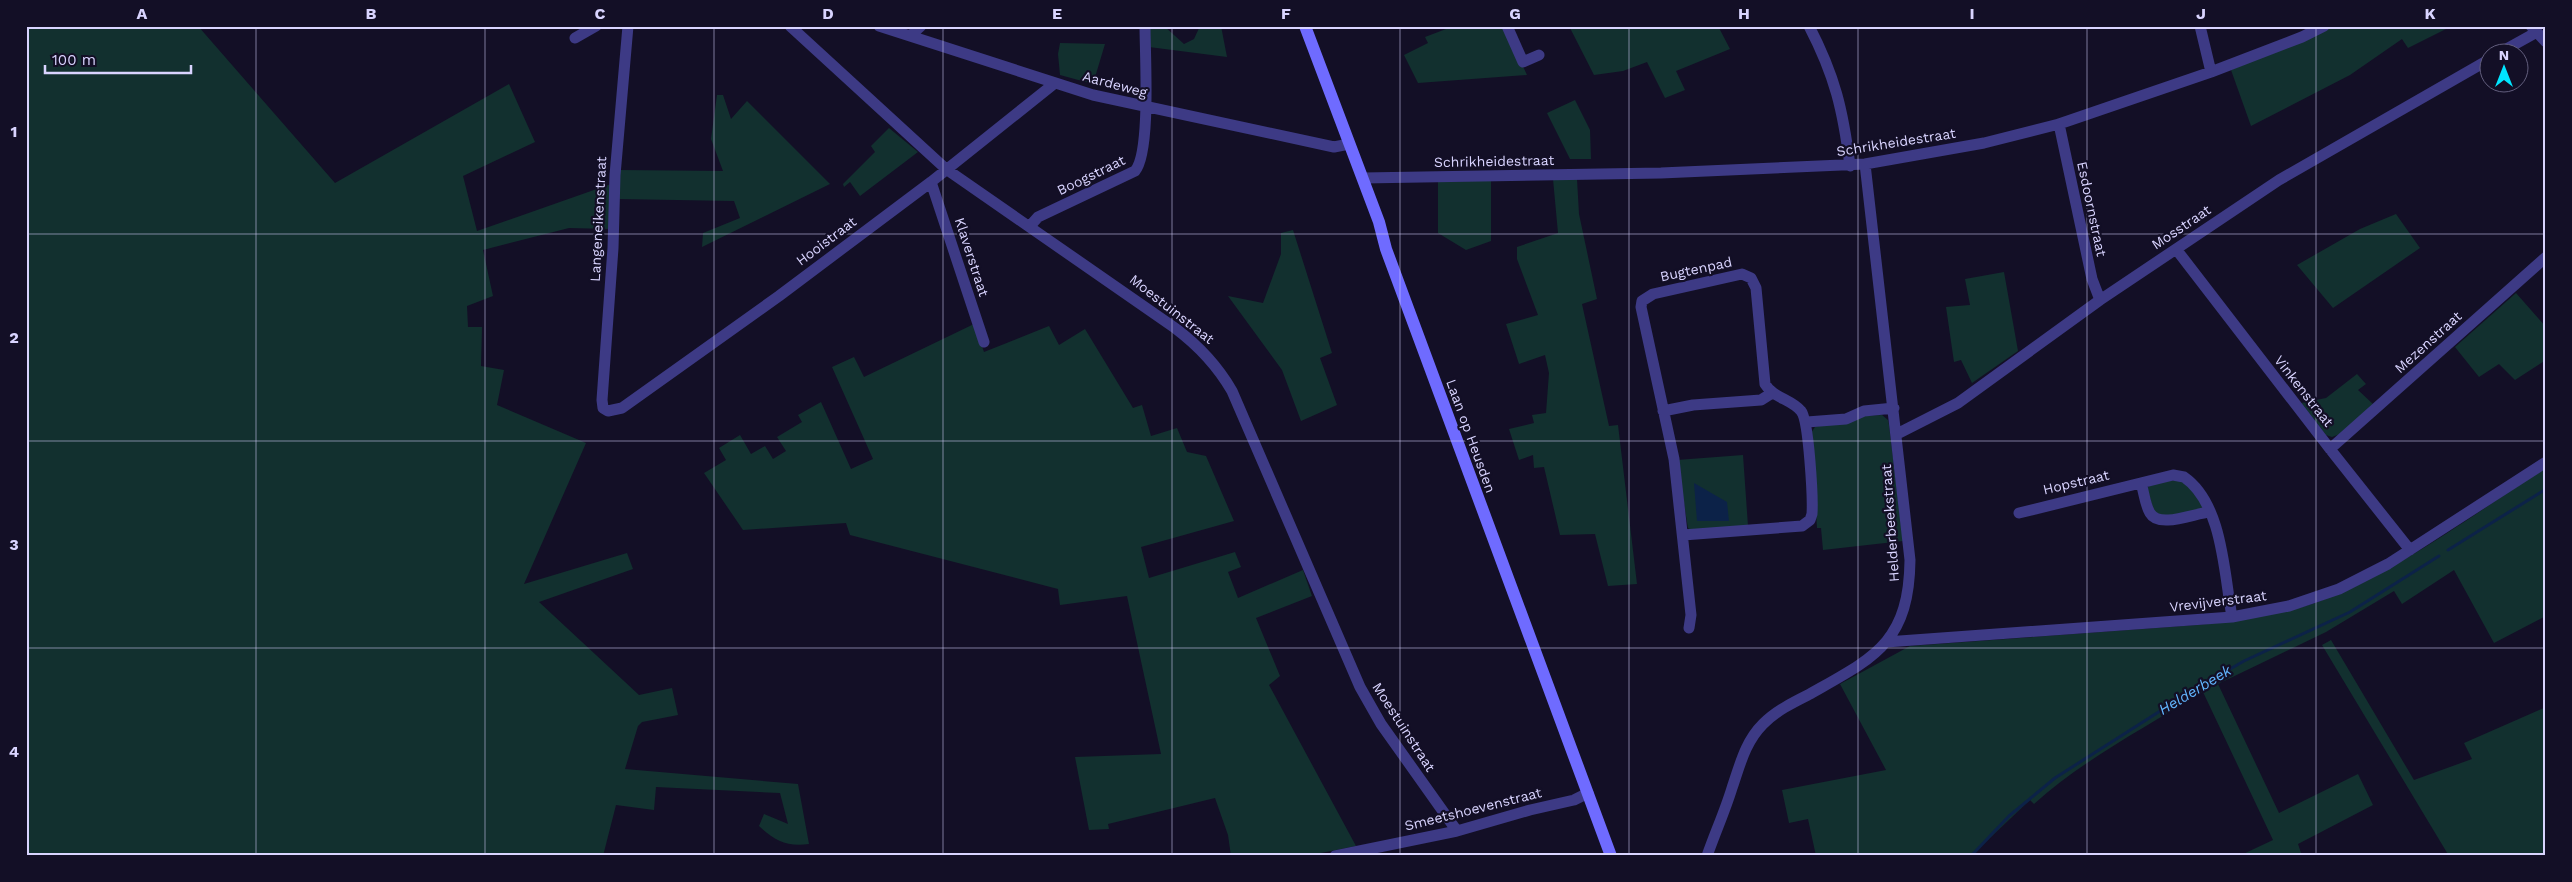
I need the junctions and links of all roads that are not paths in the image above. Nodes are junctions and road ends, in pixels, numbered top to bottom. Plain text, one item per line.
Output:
1 (596, 26) edge
2 (628, 26) edge
3 (790, 26) edge
4 (880, 26) edge
5 (921, 26) edge
6 (1144, 26) edge
7 (1305, 26) edge
8 (1507, 26) edge
9 (1809, 26) edge
10 (2200, 26) edge
11 (2324, 26) edge
12 (2534, 29) edge
13 (910, 36) junction
14 (575, 38) dead end
15 (2515, 42) edge
16 (2546, 42) edge
17 (1539, 55) dead end
18 (2480, 65) edge
19 (2211, 72) junction
20 (1055, 83) junction
21 (1145, 108) junction
22 (2059, 124) junction
23 (1349, 144) junction
24 (1865, 164) junction
25 (1850, 166) junction
26 (946, 169) junction
27 (1363, 178) junction
28 (931, 182) junction
29 (1030, 226) junction
30 (2176, 249) junction
31 (2546, 257) edge
32 (2100, 300) junction
33 (984, 342) dead end
34 (1772, 393) junction
35 (1894, 408) junction
36 (608, 411) joint
37 (1663, 411) junction
38 (1807, 422) junction
39 (1897, 434) junction
40 (2330, 449) junction
41 (2546, 462) edge
42 (2141, 483) junction
43 (2019, 512) dead end
44 (2210, 512) junction
45 (1683, 535) junction
46 (2410, 550) junction
47 (2232, 617) junction
48 (1689, 628) dead end
49 (1886, 642) junction
50 (1588, 793) junction
51 (1457, 831) junction
52 (1335, 856) edge
53 (1610, 856) edge
54 (1707, 856) edge

1 - 14 street
2 - 36 street, Langeneikenstraat
3 - 26 street, Moestuinstraat
4 - 13 street, Aardeweg
5 - 13 street
6 - 21 street, Boogstraat
7 - 23 street, Laan op Heusden
8 - 17 street
9 - 25 street
10 - 19 street
11 - 19 street, Schrikheidestraat
12 - 15 street
12 - 16 street
13 - 20 street, Aardeweg
18 - 30 street, Mosstraat
19 - 22 street, Schrikheidestraat
20 - 21 street, Aardeweg
20 - 26 street, Hooistraat
21 - 23 street, Aardeweg
21 - 29 street, Boogstraat
22 - 24 street, Schrikheidestraat
22 - 32 street, Esdoornstraat
23 - 27 street, Laan op Heusden
24 - 25 street, Schrikheidestraat
24 - 35 street, Helderbeekstraat
25 - 27 street, Schrikheidestraat
26 - 28 street, Hooistraat
26 - 29 street, Moestuinstraat
27 - 50 street, Laan op Heusden
28 - 33 street, Klaverstraat
28 - 36 street, Hooistraat
29 - 51 street, Moestuinstraat
30 - 32 street, Mosstraat
30 - 40 street, Vinkenstraat
31 - 40 street, Mezenstraat
32 - 39 street, Mosstraat
34 - 37 street
34 - 37 street, Bugtenpad
34 - 38 street
35 - 38 street
35 - 39 street, Helderbeekstraat
37 - 45 street, Bugtenpad
38 - 45 street
39 - 49 street, Helderbeekstraat
40 - 46 street, Vinkenstraat
41 - 46 street, Vrevijverstraat
42 - 43 street, Hopstraat
42 - 44 street, Hopstraat
42 - 44 street
44 - 47 street, Hopstraat
45 - 48 street, Bugtenpad
46 - 47 street, Vrevijverstraat
47 - 49 street, Vrevijverstraat
49 - 54 street, Helderbeekstraat
50 - 51 street, Smeetshoevenstraat
50 - 53 street, Laan op Heusden
51 - 52 street, Smeetshoevenstraat

